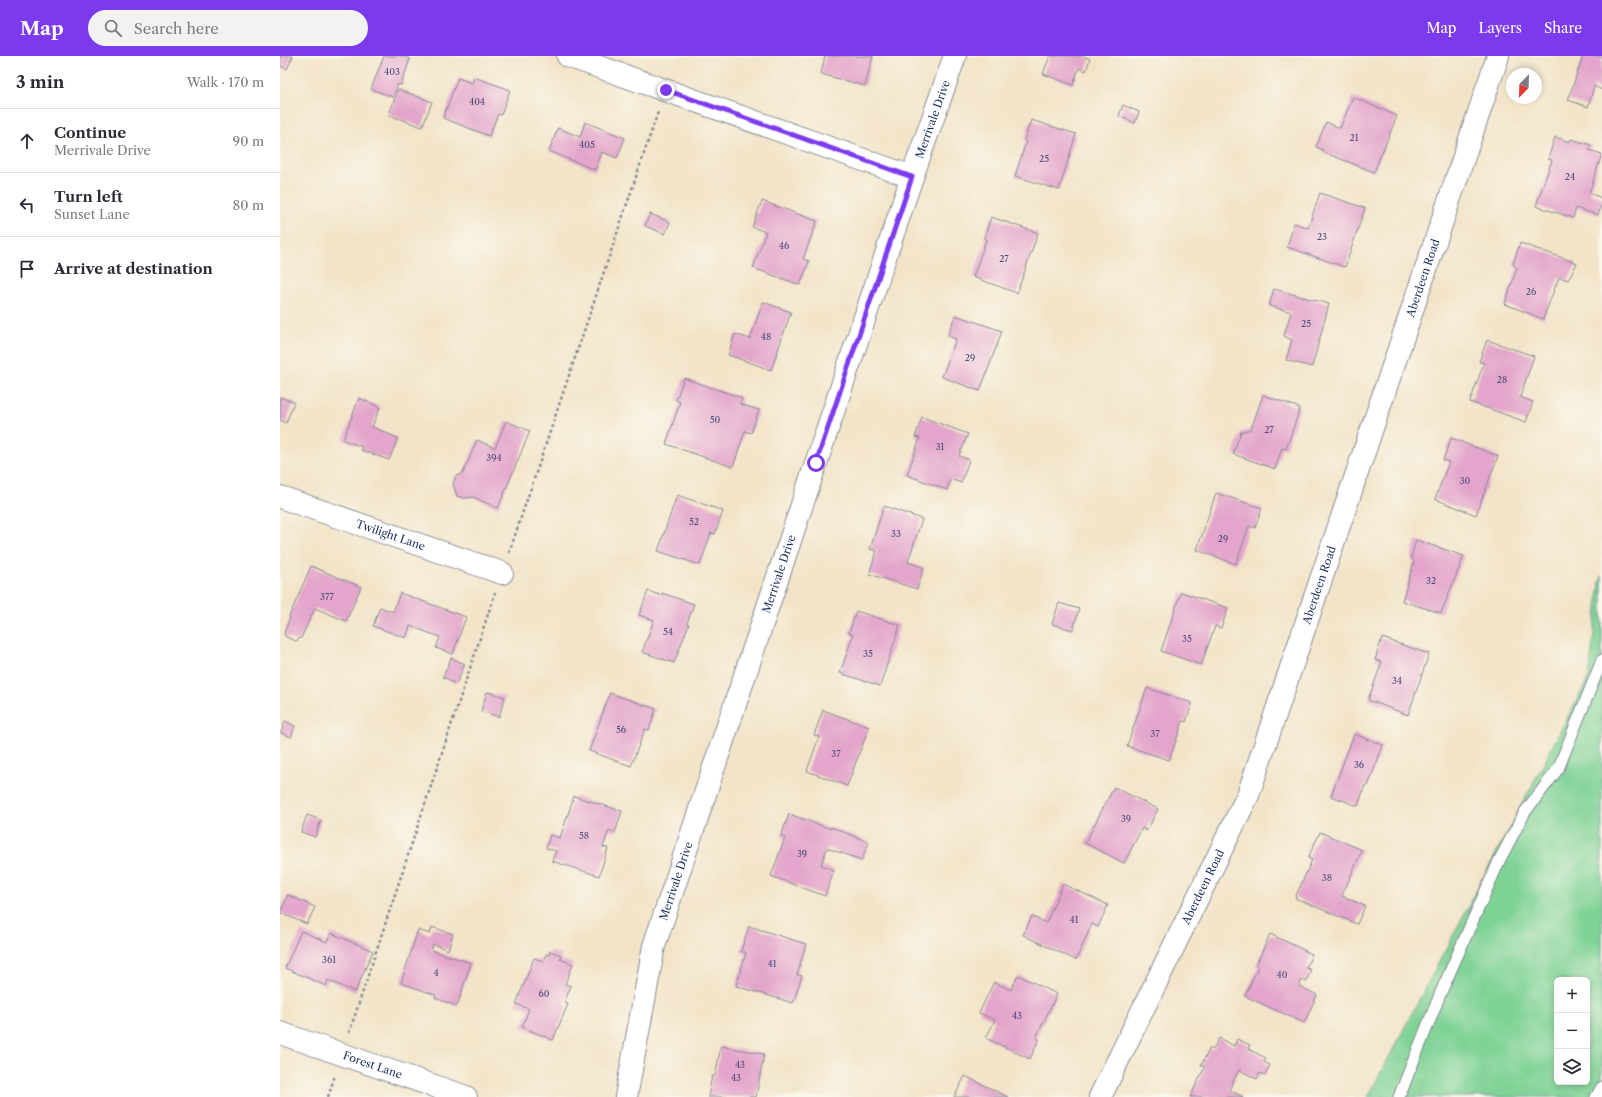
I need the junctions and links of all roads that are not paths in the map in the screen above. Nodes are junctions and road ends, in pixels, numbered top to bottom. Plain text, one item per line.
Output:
1 (568, 56) edge
2 (955, 56) edge
3 (1498, 56) edge
4 (912, 177) junction
5 (280, 497) edge
6 (502, 573) dead end
7 (1602, 660) edge
8 (280, 1033) edge
9 (1602, 1087) edge
10 (466, 1097) edge
11 (626, 1097) edge
12 (1100, 1097) edge
13 (1399, 1097) edge
14 (1596, 1097) edge

1 - 4 street
2 - 4 street, Merrivale Drive
3 - 12 street, Aberdeen Road
4 - 11 street, Merrivale Drive
5 - 6 street, Twilight Lane
7 - 13 lane
8 - 10 street, Forest Lane
9 - 14 lane

